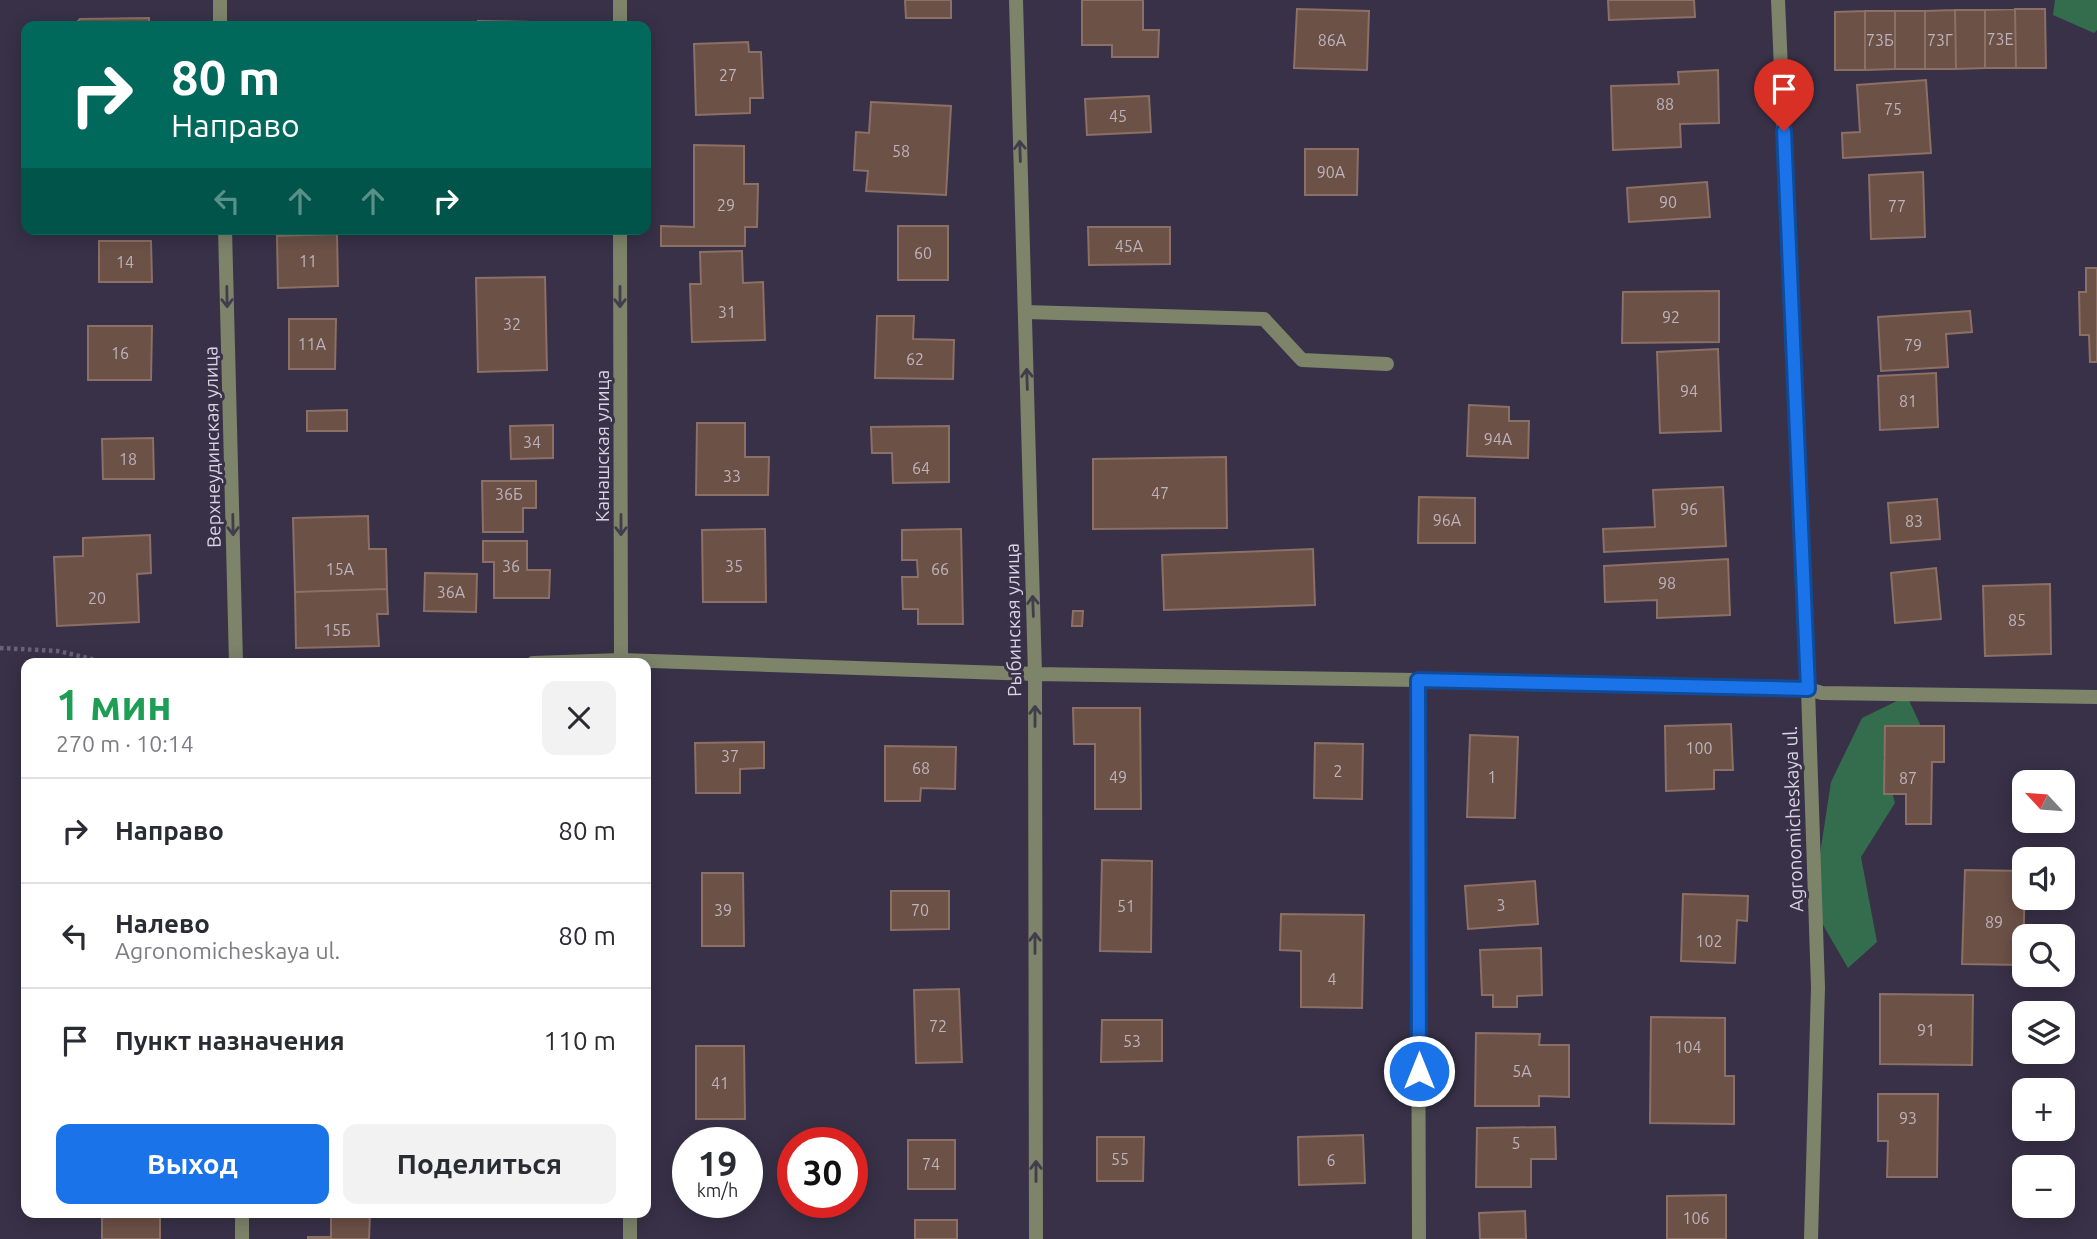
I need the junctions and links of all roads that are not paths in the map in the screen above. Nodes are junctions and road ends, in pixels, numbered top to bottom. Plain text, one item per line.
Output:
1 (220, 0) edge
2 (620, 0) edge
3 (1016, 0) edge
4 (1778, 0) edge
5 (220, 21) edge
6 (620, 21) edge
7 (225, 235) edge
8 (620, 235) edge
9 (1025, 313) junction
10 (1387, 364) dead end
11 (236, 658) edge
12 (621, 658) edge
13 (651, 663) edge
14 (1035, 674) junction
15 (1418, 680) junction
16 (1808, 689) junction
17 (2097, 697) edge
18 (242, 1218) edge
19 (630, 1218) edge
20 (242, 1239) edge
21 (630, 1239) edge
22 (1036, 1239) edge
23 (1419, 1239) edge
24 (1811, 1239) edge

1 - 5 street
2 - 6 street
9 -> 3 street, Рыбинская улица
4 - 16 street, Agronomicheskaya ul.
7 -> 11 street, Верхнеудинская улица
8 -> 12 street, Канашская улица
9 - 10 street
14 -> 9 street, Рыбинская улица
13 - 14 street
14 - 15 street
22 -> 14 street, Рыбинская улица
15 - 16 street
15 - 23 street
16 - 17 street
16 - 24 street, Agronomicheskaya ul.
18 - 20 street
19 - 21 street

